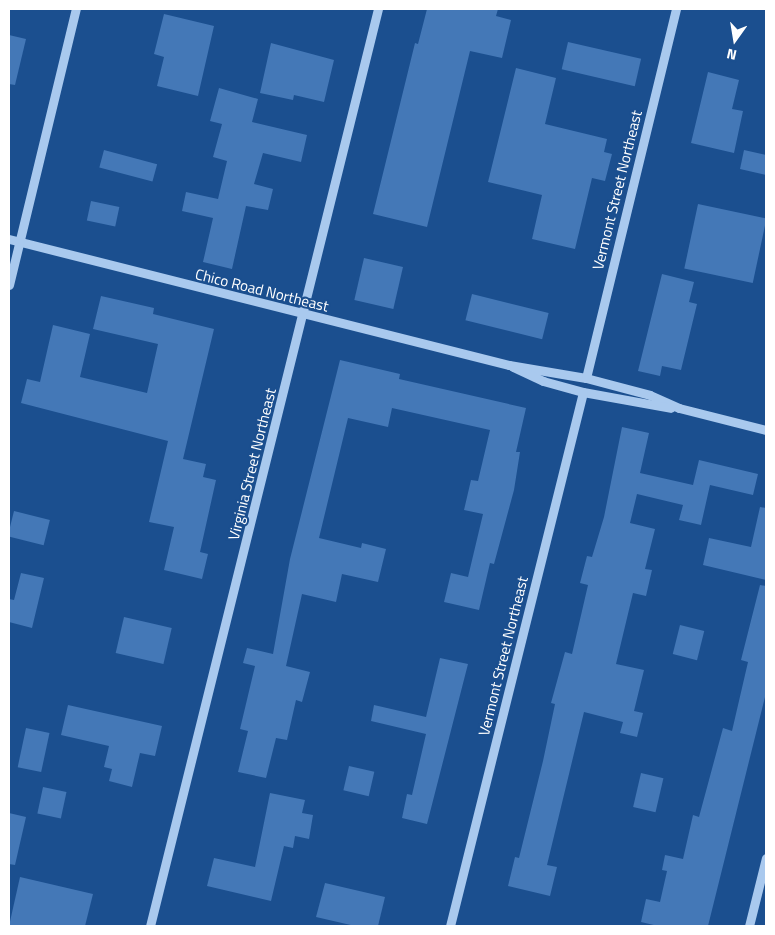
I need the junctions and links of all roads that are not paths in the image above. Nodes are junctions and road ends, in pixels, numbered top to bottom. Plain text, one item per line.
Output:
1 (76, 9) edge
2 (378, 9) edge
3 (676, 9) edge
4 (9, 239) edge
5 (19, 241) junction
6 (9, 285) edge
7 (303, 314) junction
8 (508, 364) junction
9 (586, 378) junction
10 (583, 392) junction
11 (678, 408) junction
12 (766, 430) edge
13 (766, 858) edge
14 (150, 926) edge
15 (450, 926) edge
16 (749, 926) edge

1 - 5 street
2 - 7 street, Virginia Street Northeast
3 - 9 street, Vermont Street Northeast
4 - 5 street, Chico Road Northeast
5 - 6 street
5 - 7 street, Chico Road Northeast
7 - 8 street, Chico Road Northeast
7 - 14 street, Virginia Street Northeast
8 - 9 street, Chico Road Northeast
8 - 10 street, Chico Road Northeast
9 - 11 street, Chico Road Northeast
10 - 11 street, Chico Road Northeast
10 - 15 street, Vermont Street Northeast
11 - 12 street, Chico Road Northeast
13 - 16 street

